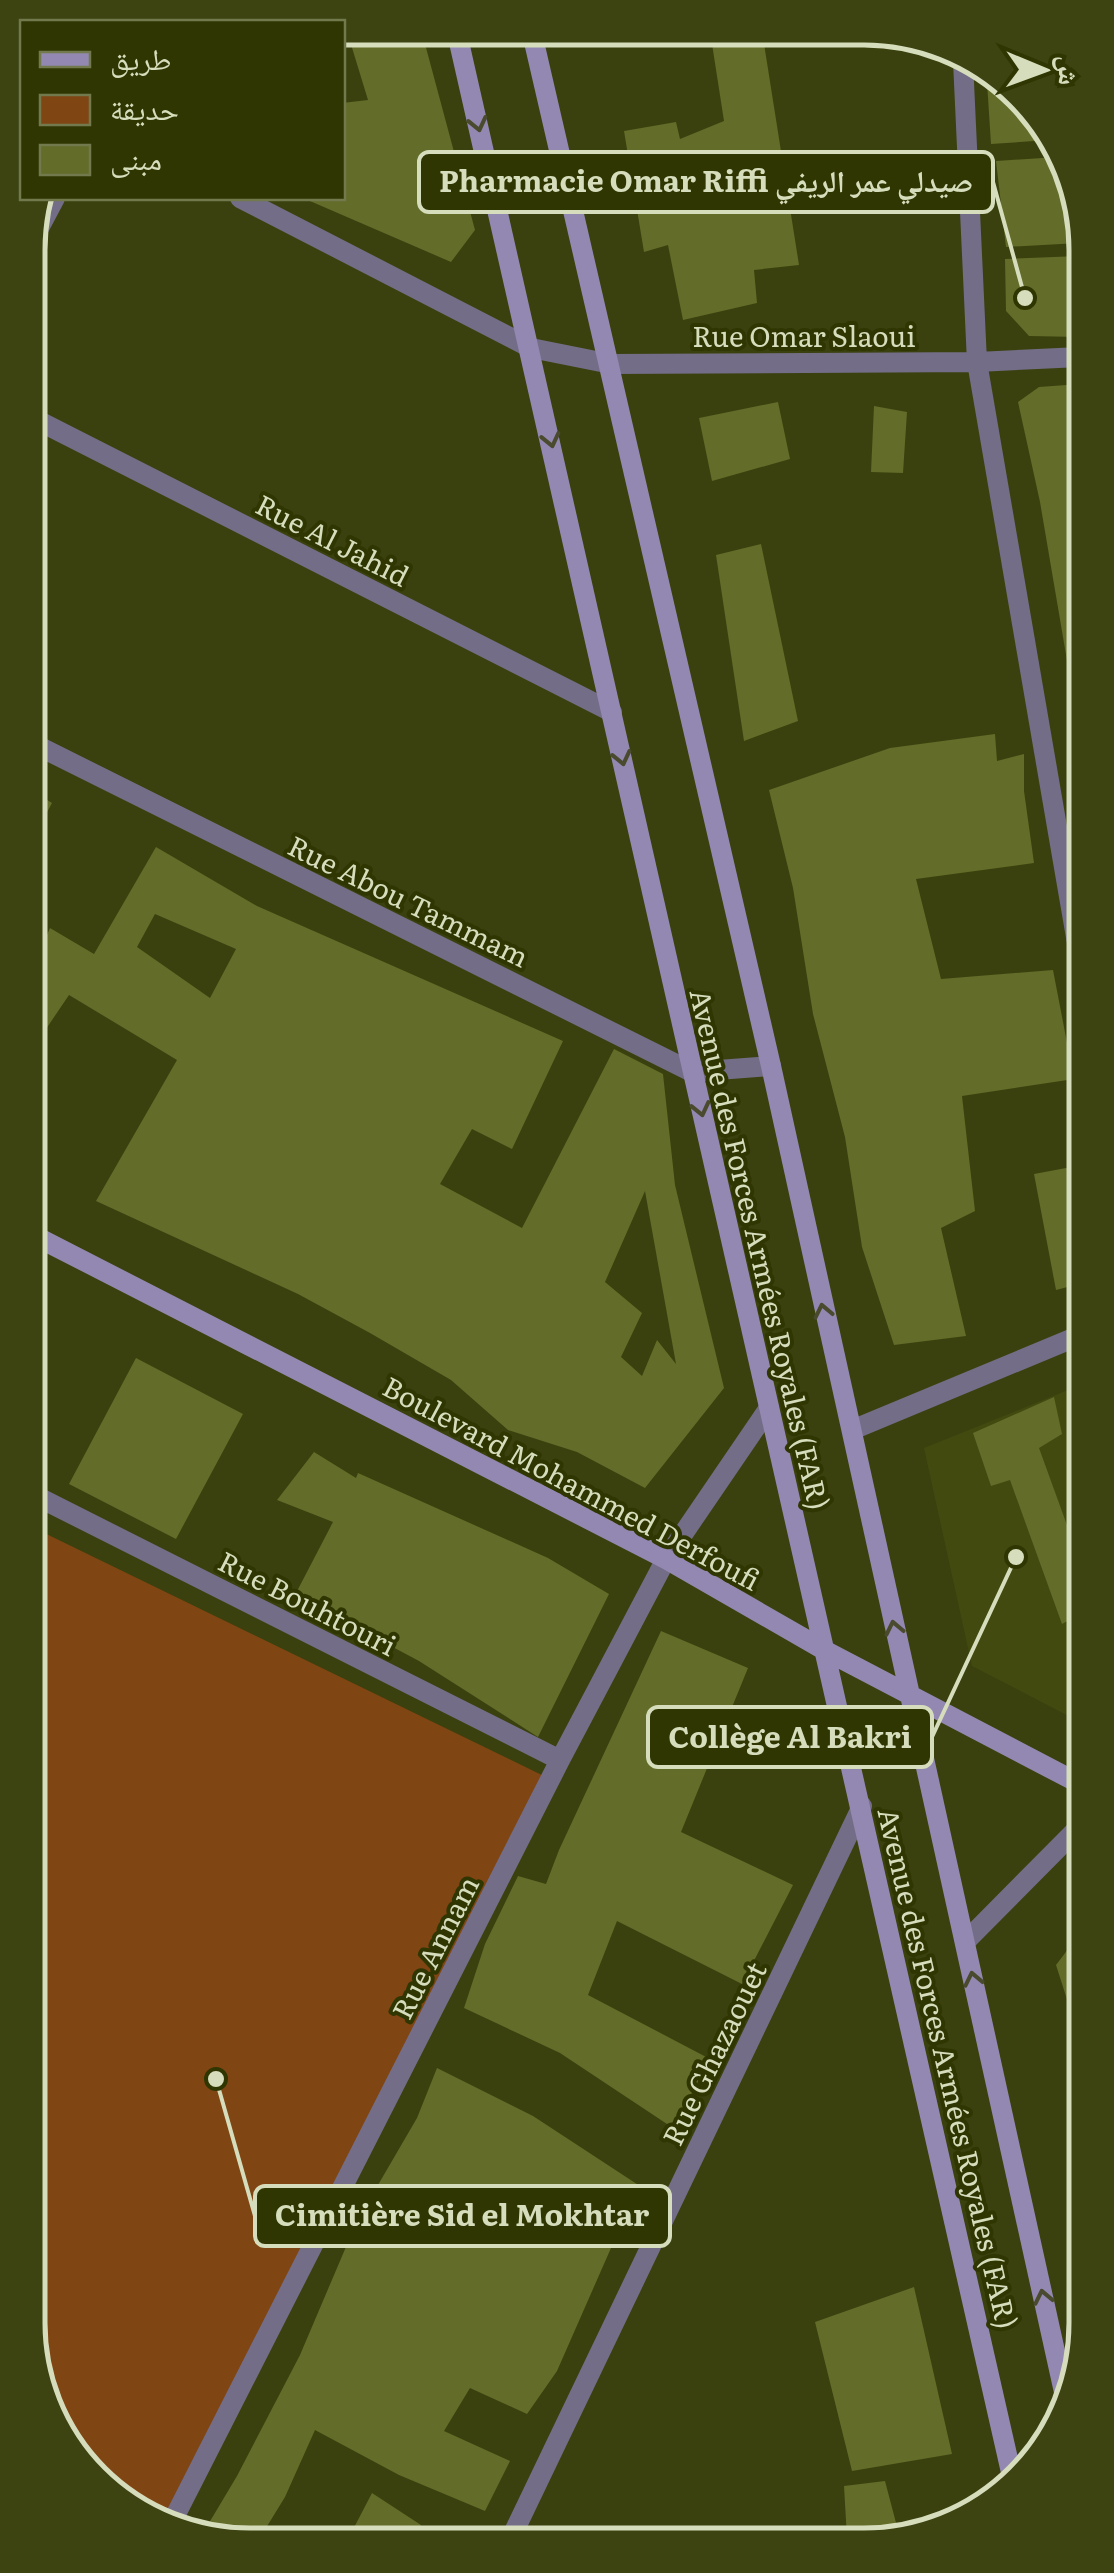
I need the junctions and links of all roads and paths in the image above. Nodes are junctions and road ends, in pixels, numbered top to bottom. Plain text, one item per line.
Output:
1 (460, 45) edge
2 (536, 45) edge
3 (963, 70) edge
4 (244, 200) edge
5 (531, 348) junction
6 (1069, 358) edge
7 (977, 362) junction
8 (611, 364) junction
9 (45, 425) edge
10 (612, 712) junction
11 (45, 749) edge
12 (1069, 896) edge
13 (771, 1066) junction
14 (692, 1072) junction
15 (45, 1241) edge
16 (1069, 1340) edge
17 (769, 1408) junction
18 (852, 1430) junction
19 (45, 1501) edge
20 (666, 1559) junction
21 (826, 1651) junction
22 (909, 1696) junction
23 (560, 1760) junction
24 (1069, 1778) edge
25 (862, 1806) junction
26 (1069, 1837) edge
27 (965, 1942) junction
28 (1061, 2379) edge
29 (1010, 2467) edge
30 (176, 2514) edge
31 (516, 2528) edge

1 -> 5 main road, Avenue des Forces Armées Royales (FAR)
2 - 8 main road, Avenue des Forces Armées Royales (FAR)
3 - 7 street
4 - 5 street, Rue Omar Slaoui
5 - 8 street, Rue Omar Slaoui
5 -> 10 main road, Avenue des Forces Armées Royales (FAR)
6 - 7 street, Rue Omar Slaoui
7 - 8 street, Rue Omar Slaoui
7 - 12 street
8 - 13 main road, Avenue des Forces Armées Royales (FAR)
9 - 10 street, Rue Al Jahid
10 -> 14 main road, Avenue des Forces Armées Royales (FAR)
11 - 14 street, Rue Abou Tammam
13 - 14 street
18 -> 13 main road, Avenue des Forces Armées Royales (FAR)
14 -> 17 main road, Avenue des Forces Armées Royales (FAR)
15 - 20 main road, Boulevard Mohammed Derfoufi
16 - 18 street
17 - 20 street, Rue Annam
17 - 21 main road, Avenue des Forces Armées Royales (FAR)
22 -> 18 main road, Avenue des Forces Armées Royales (FAR)
19 - 23 street, Rue Bouhtouri
20 - 21 main road, Boulevard Mohammed Derfoufi
20 - 23 street, Rue Annam
21 - 22 main road, Boulevard Mohammed Derfoufi
21 - 25 main road, Avenue des Forces Armées Royales (FAR)
22 - 24 main road, Boulevard Mohammed Derfoufi
22 - 27 main road, Avenue des Forces Armées Royales (FAR)
23 - 30 street, Rue Annam
25 - 29 main road, Avenue des Forces Armées Royales (FAR)
25 - 31 street, Rue Ghazaouet
26 - 27 street
28 -> 27 main road, Avenue des Forces Armées Royales (FAR)

